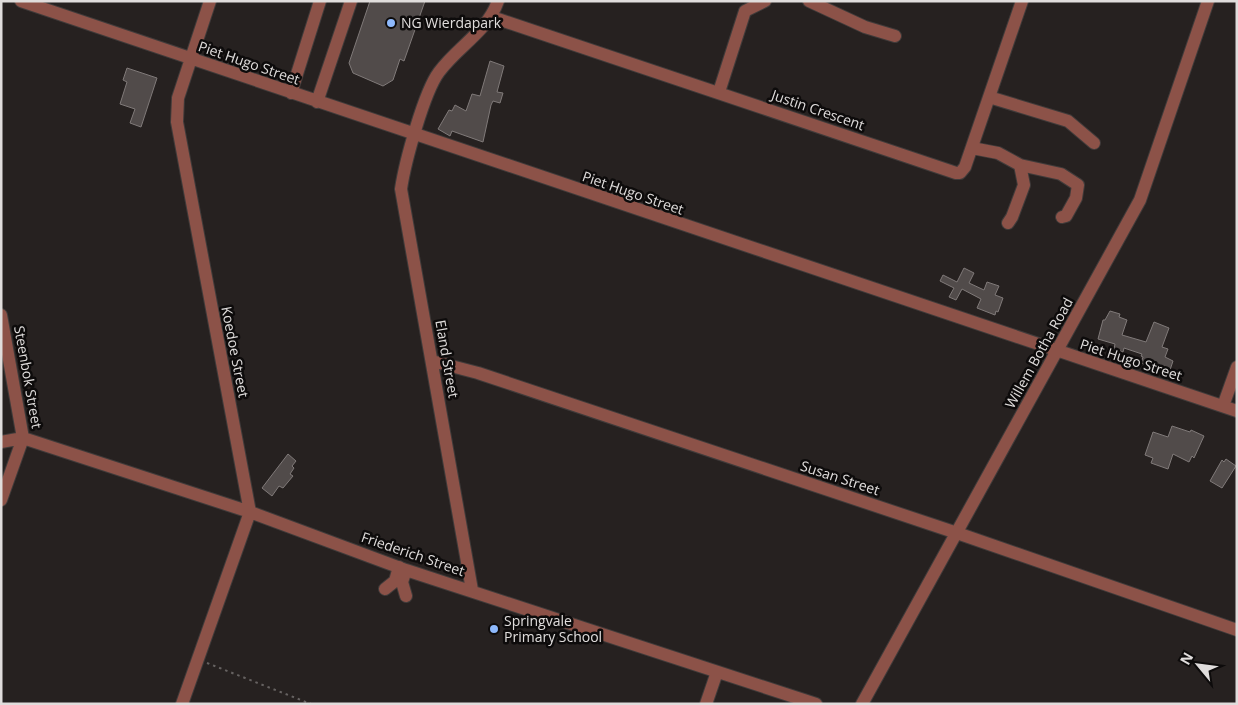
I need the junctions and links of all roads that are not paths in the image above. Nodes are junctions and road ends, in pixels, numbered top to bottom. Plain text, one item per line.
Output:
1 (21, 1) edge
2 (210, 1) edge
3 (320, 1) edge
4 (351, 1) edge
5 (498, 1) edge
6 (765, 1) edge
7 (809, 1) edge
8 (1022, 1) edge
9 (1208, 1) edge
10 (742, 6) edge
11 (492, 17) junction
12 (894, 36) dead end
13 (191, 59) junction
14 (719, 92) junction
15 (291, 93) junction
16 (989, 97) junction
17 (317, 102) junction
18 (414, 135) junction
19 (1094, 144) dead end
20 (972, 148) junction
21 (1020, 165) junction
22 (1062, 217) dead end
23 (1008, 223) dead end
24 (1, 315) edge
25 (1057, 351) junction
26 (432, 361) junction
27 (1237, 367) edge
28 (1223, 406) junction
29 (1237, 411) edge
30 (23, 438) junction
31 (1, 442) edge
32 (2, 494) edge
33 (250, 512) junction
34 (958, 533) junction
35 (403, 568) junction
36 (385, 589) dead end
37 (472, 590) junction
38 (406, 596) dead end
39 (1237, 630) edge
40 (717, 672) junction
41 (182, 704) edge
42 (706, 704) edge
43 (816, 704) edge
44 (862, 704) edge

1 - 13 street, Piet Hugo Street
2 - 13 street, Koedoe Street
3 - 15 street
4 - 17 street
5 - 11 street
6 - 10 street
7 - 12 street
8 - 16 street, Justin Crescent
9 - 25 street, Willem Botha Road
10 - 14 street
11 - 14 street, Justin Crescent
11 - 18 street, Eland Street
13 - 15 street, Piet Hugo Street
13 - 33 street, Koedoe Street
14 - 20 street, Justin Crescent
15 - 17 street, Piet Hugo Street
16 - 19 street
16 - 20 street, Justin Crescent
17 - 18 street, Piet Hugo Street
18 - 25 street, Piet Hugo Street
18 - 26 street, Eland Street
20 - 21 street
21 - 22 street
21 - 23 street
24 - 30 street, Steenbok Street
25 - 28 street, Piet Hugo Street
25 - 34 street, Willem Botha Road
26 - 34 street, Susan Street
26 - 37 street, Eland Street
27 - 28 street
28 - 29 street, Piet Hugo Street
30 - 31 street, Friederich Street
30 - 32 street, Steenbok Street
30 - 33 street, Friederich Street
33 - 35 street, Friederich Street
33 - 41 street
34 - 39 street, Susan Street
34 - 44 street, Willem Botha Road
35 - 36 street
35 - 37 street, Friederich Street
35 - 38 street
37 - 40 street, Friederich Street
40 - 42 street
40 - 43 street, Friederich Street

